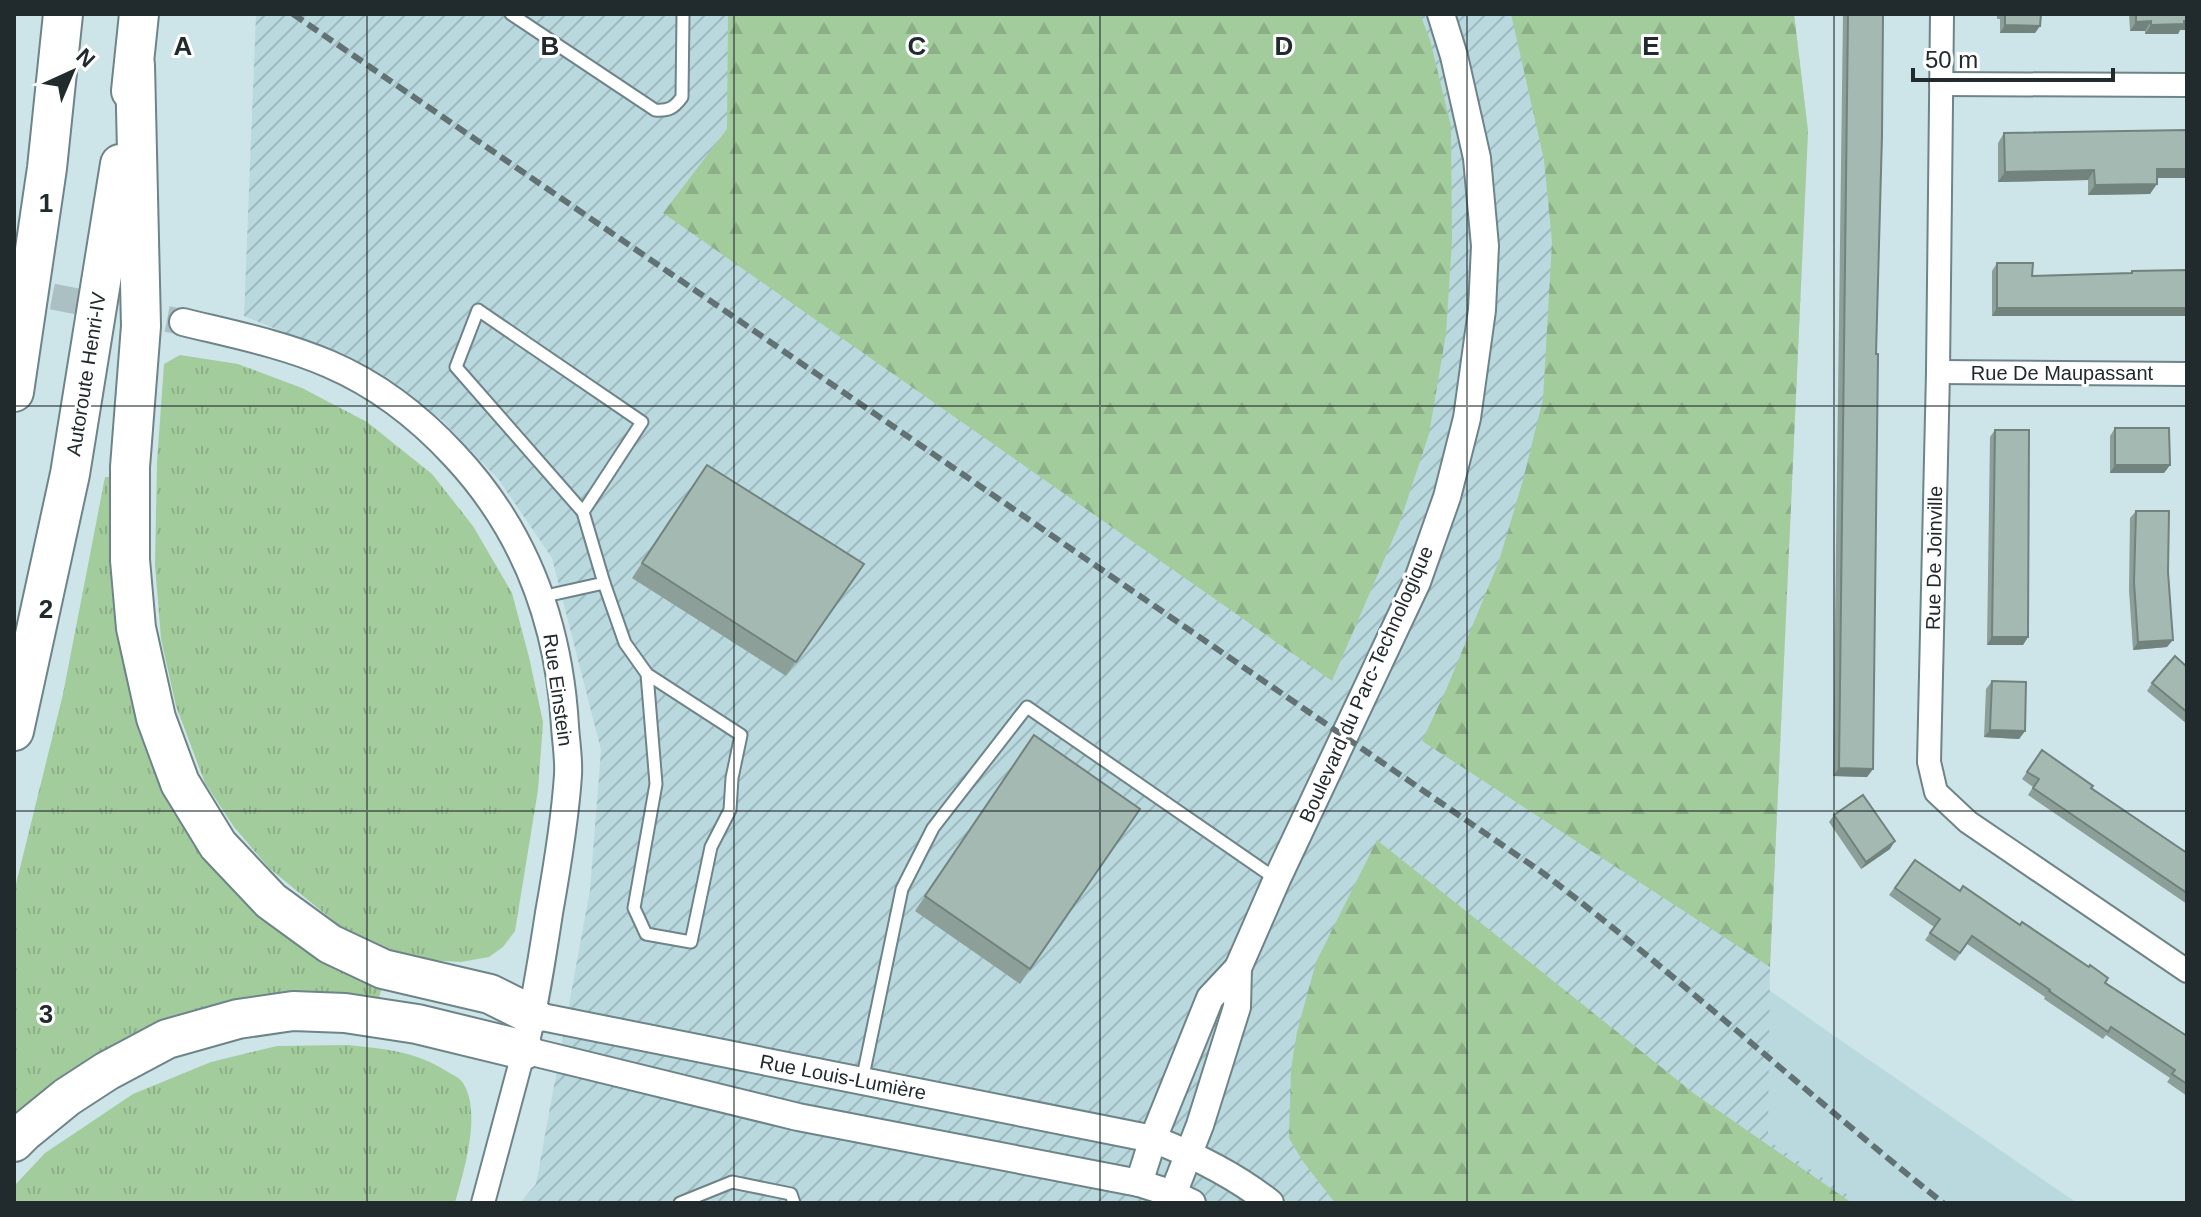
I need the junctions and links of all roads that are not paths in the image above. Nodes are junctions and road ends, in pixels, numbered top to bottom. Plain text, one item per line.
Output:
1 (63, 14) edge
2 (139, 14) edge
3 (511, 14) edge
4 (683, 14) edge
5 (1441, 14) edge
6 (1942, 14) edge
7 (135, 65) junction
8 (1941, 84) junction
9 (2187, 85) edge
10 (183, 322) tunnel mouth
11 (1938, 372) junction
12 (2187, 374) edge
13 (14, 392) edge
14 (583, 512) junction
15 (604, 583) junction
16 (541, 597) junction
17 (647, 674) junction
18 (14, 731) edge
19 (1277, 879) junction
20 (1238, 968) junction
21 (2187, 971) edge
22 (528, 1033) junction
23 (862, 1081) junction
24 (1153, 1139) junction
25 (14, 1142) edge
26 (1189, 1153) junction
27 (1139, 1183) junction
28 (1179, 1200) edge
29 (483, 1203) edge
30 (680, 1203) edge
31 (794, 1203) edge
32 (1270, 1203) edge

1 - 13 highway
2 - 7 highway, Autoroute Henri-IV
3 - 4 lane
5 - 19 street, Boulevard du Parc-Technologique
6 - 8 street, Rue De Joinville
7 - 18 highway, Autoroute Henri-IV
7 - 22 highway
8 - 9 street
8 - 11 street, Rue De Joinville
10 - 16 street, Rue Einstein
11 - 12 street, Rue De Maupassant
11 - 21 street, Rue De Joinville
14 - 14 lane
14 - 15 lane
15 - 16 lane
15 - 17 lane
16 - 22 street, Rue Einstein
17 - 17 lane
19 - 20 street, Boulevard du Parc-Technologique
19 - 23 lane
20 - 24 street, Boulevard du Parc-Technologique
20 - 26 street, Boulevard du Parc-Technologique
22 - 23 street, Rue Louis-Lumière
22 - 25 highway
22 - 27 street
22 - 29 street, Rue Einstein
23 - 24 street, Rue Louis-Lumière
24 - 26 street
24 - 27 street, Boulevard du Parc-Technologique
26 - 28 street, Boulevard du Parc-Technologique
26 - 32 street
27 - 28 street, Boulevard du Parc-Technologique
30 - 31 lane

